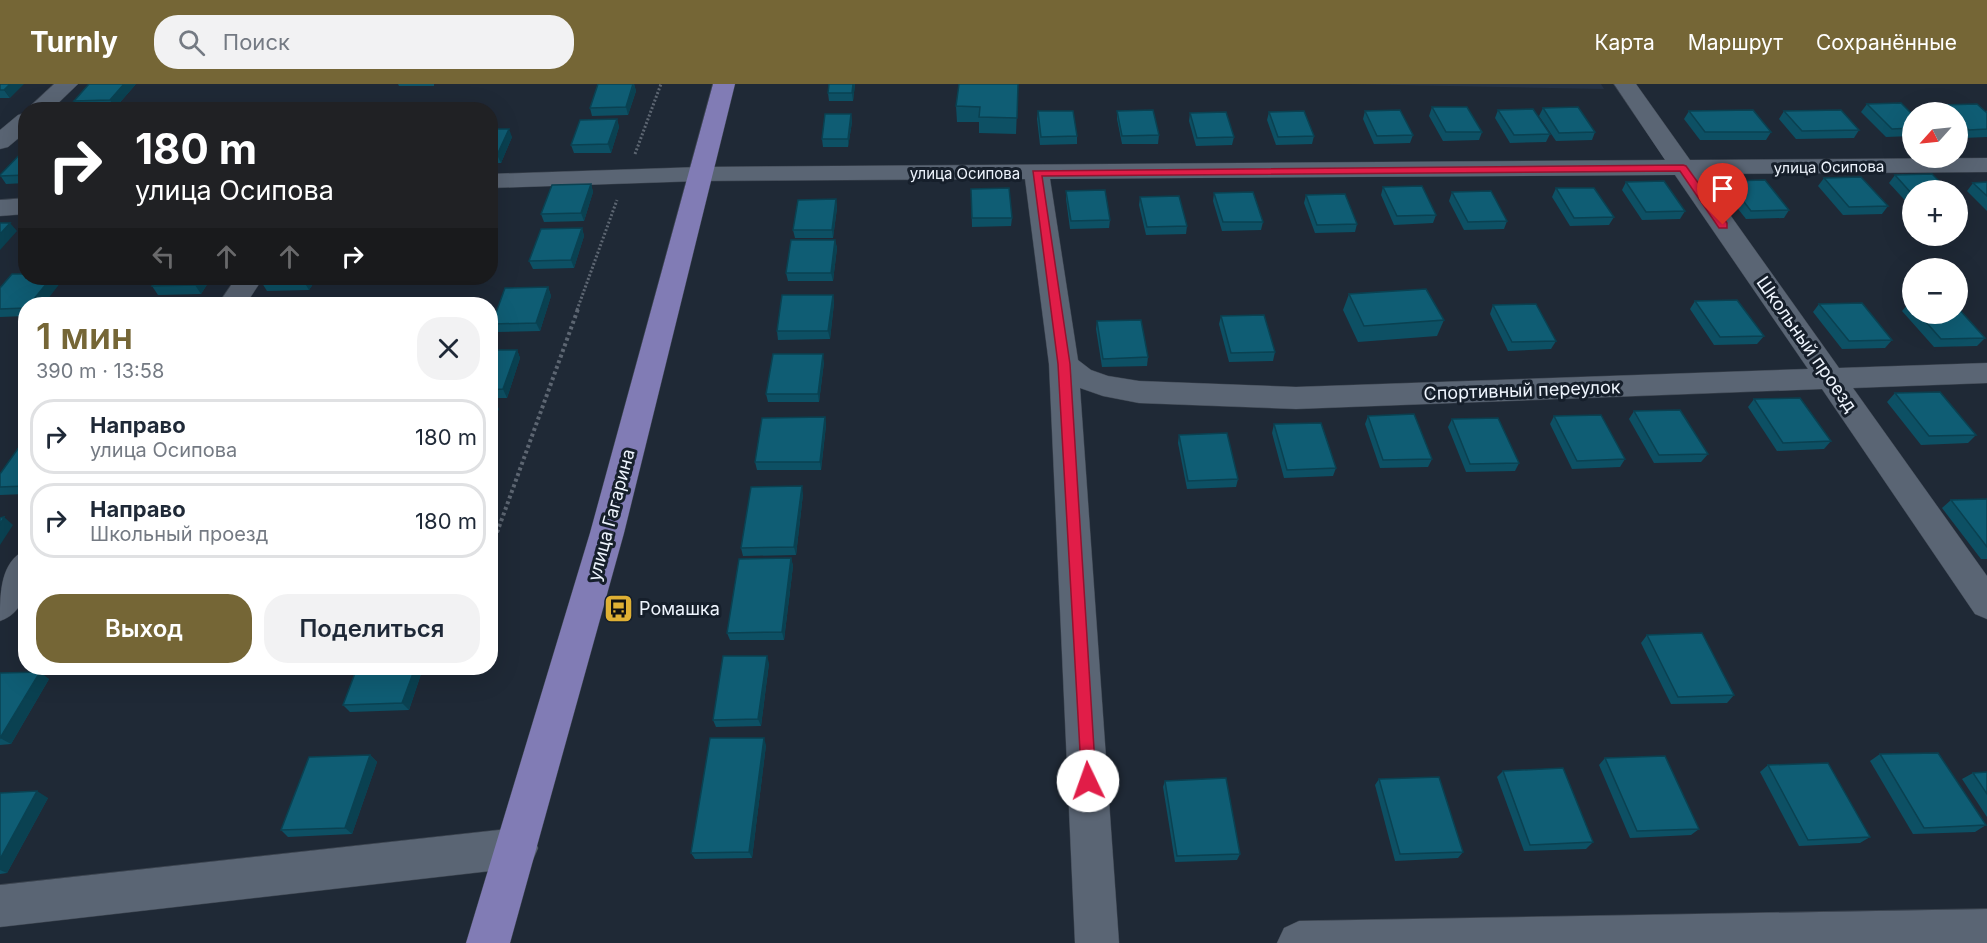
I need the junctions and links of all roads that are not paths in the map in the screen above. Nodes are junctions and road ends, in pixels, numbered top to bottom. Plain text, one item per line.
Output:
1 (67, 84) edge
2 (724, 84) edge
3 (1625, 84) edge
4 (46, 102) edge
5 (18, 127) edge
6 (0, 142) edge
7 (1987, 165) edge
8 (1683, 168) junction
9 (1037, 173) junction
10 (700, 174) junction
11 (498, 181) edge
12 (18, 207) edge
13 (0, 208) edge
14 (1064, 364) junction
15 (1987, 373) edge
16 (1832, 378) junction
17 (18, 577) edge
18 (1987, 604) edge
19 (0, 606) edge
20 (517, 848) junction
21 (0, 906) edge
22 (1987, 931) edge
23 (488, 943) edge
24 (1097, 943) edge
25 (1299, 943) edge

1 - 4 street
2 - 10 main road, улица Гагарина
3 - 8 street, Школьный проезд
5 - 6 street
7 - 8 street, улица Осипова
8 - 9 street, улица Осипова
8 - 16 street, Школьный проезд
9 - 10 street, улица Осипова
9 - 14 street
10 - 11 street, улица Осипова
10 - 20 main road, улица Гагарина
12 - 13 street
14 - 16 street, Спортивный переулок
14 - 24 street
15 - 16 street, Спортивный переулок
16 - 18 street, Школьный проезд
17 - 19 street
20 - 21 street
20 - 23 main road, улица Гагарина
22 - 25 street

